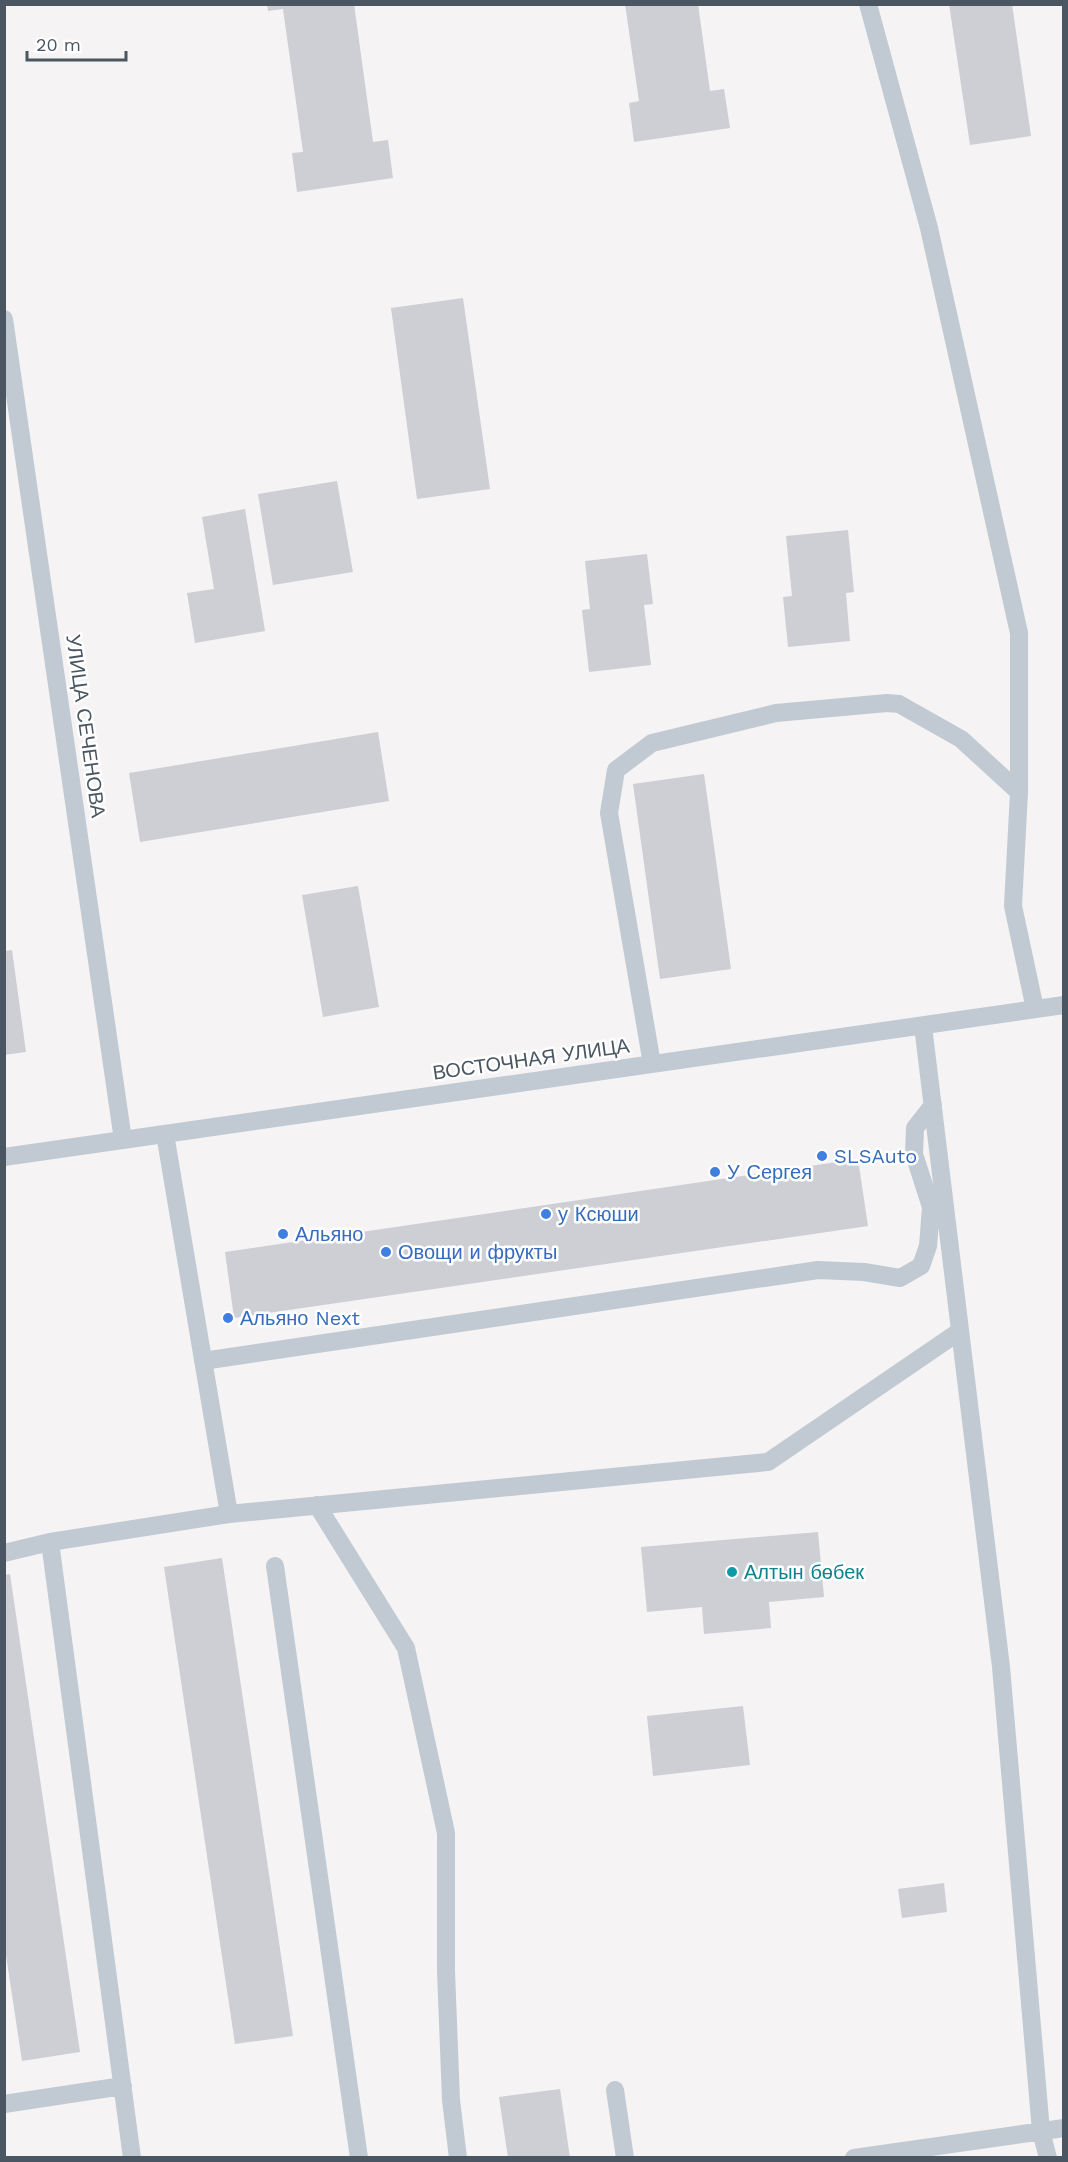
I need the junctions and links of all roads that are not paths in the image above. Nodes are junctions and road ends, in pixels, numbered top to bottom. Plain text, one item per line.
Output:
1 (868, 4) edge
2 (4, 319) edge
3 (1019, 792) junction
4 (1064, 1005) edge
5 (1035, 1010) junction
6 (923, 1026) junction
7 (652, 1064) junction
8 (933, 1105) junction
9 (165, 1134) junction
10 (123, 1140) junction
11 (4, 1157) edge
12 (960, 1331) junction
13 (203, 1361) junction
14 (316, 1505) junction
15 (229, 1514) junction
16 (50, 1542) junction
17 (4, 1553) edge
18 (275, 1566) dead end
19 (123, 2086) junction
20 (615, 2090) dead end
21 (4, 2104) edge
22 (1064, 2127) edge
23 (1041, 2131) junction
24 (132, 2157) edge
25 (359, 2157) edge
26 (458, 2157) edge
27 (625, 2157) edge
28 (854, 2157) edge
29 (1048, 2157) edge

1 - 3 lane
2 - 10 lane, УЛИЦА СЕЧЕНОВА
3 - 5 lane
3 - 7 lane
4 - 5 lane, ВОСТОЧНАЯ УЛИЦА
5 - 6 lane, ВОСТОЧНАЯ УЛИЦА
6 - 7 lane, ВОСТОЧНАЯ УЛИЦА
6 - 8 lane
7 - 9 lane, ВОСТОЧНАЯ УЛИЦА
8 - 12 lane
8 - 13 lane
9 - 10 lane, ВОСТОЧНАЯ УЛИЦА
9 - 13 lane
10 - 11 lane, ВОСТОЧНАЯ УЛИЦА
12 - 14 lane
12 - 23 lane
13 - 15 lane
14 - 15 lane
14 - 26 lane
15 - 16 lane
16 - 17 lane
16 - 19 lane
18 - 25 lane
19 - 21 lane
19 - 24 lane
20 - 27 lane
22 - 23 lane
23 - 28 lane
23 - 29 lane

